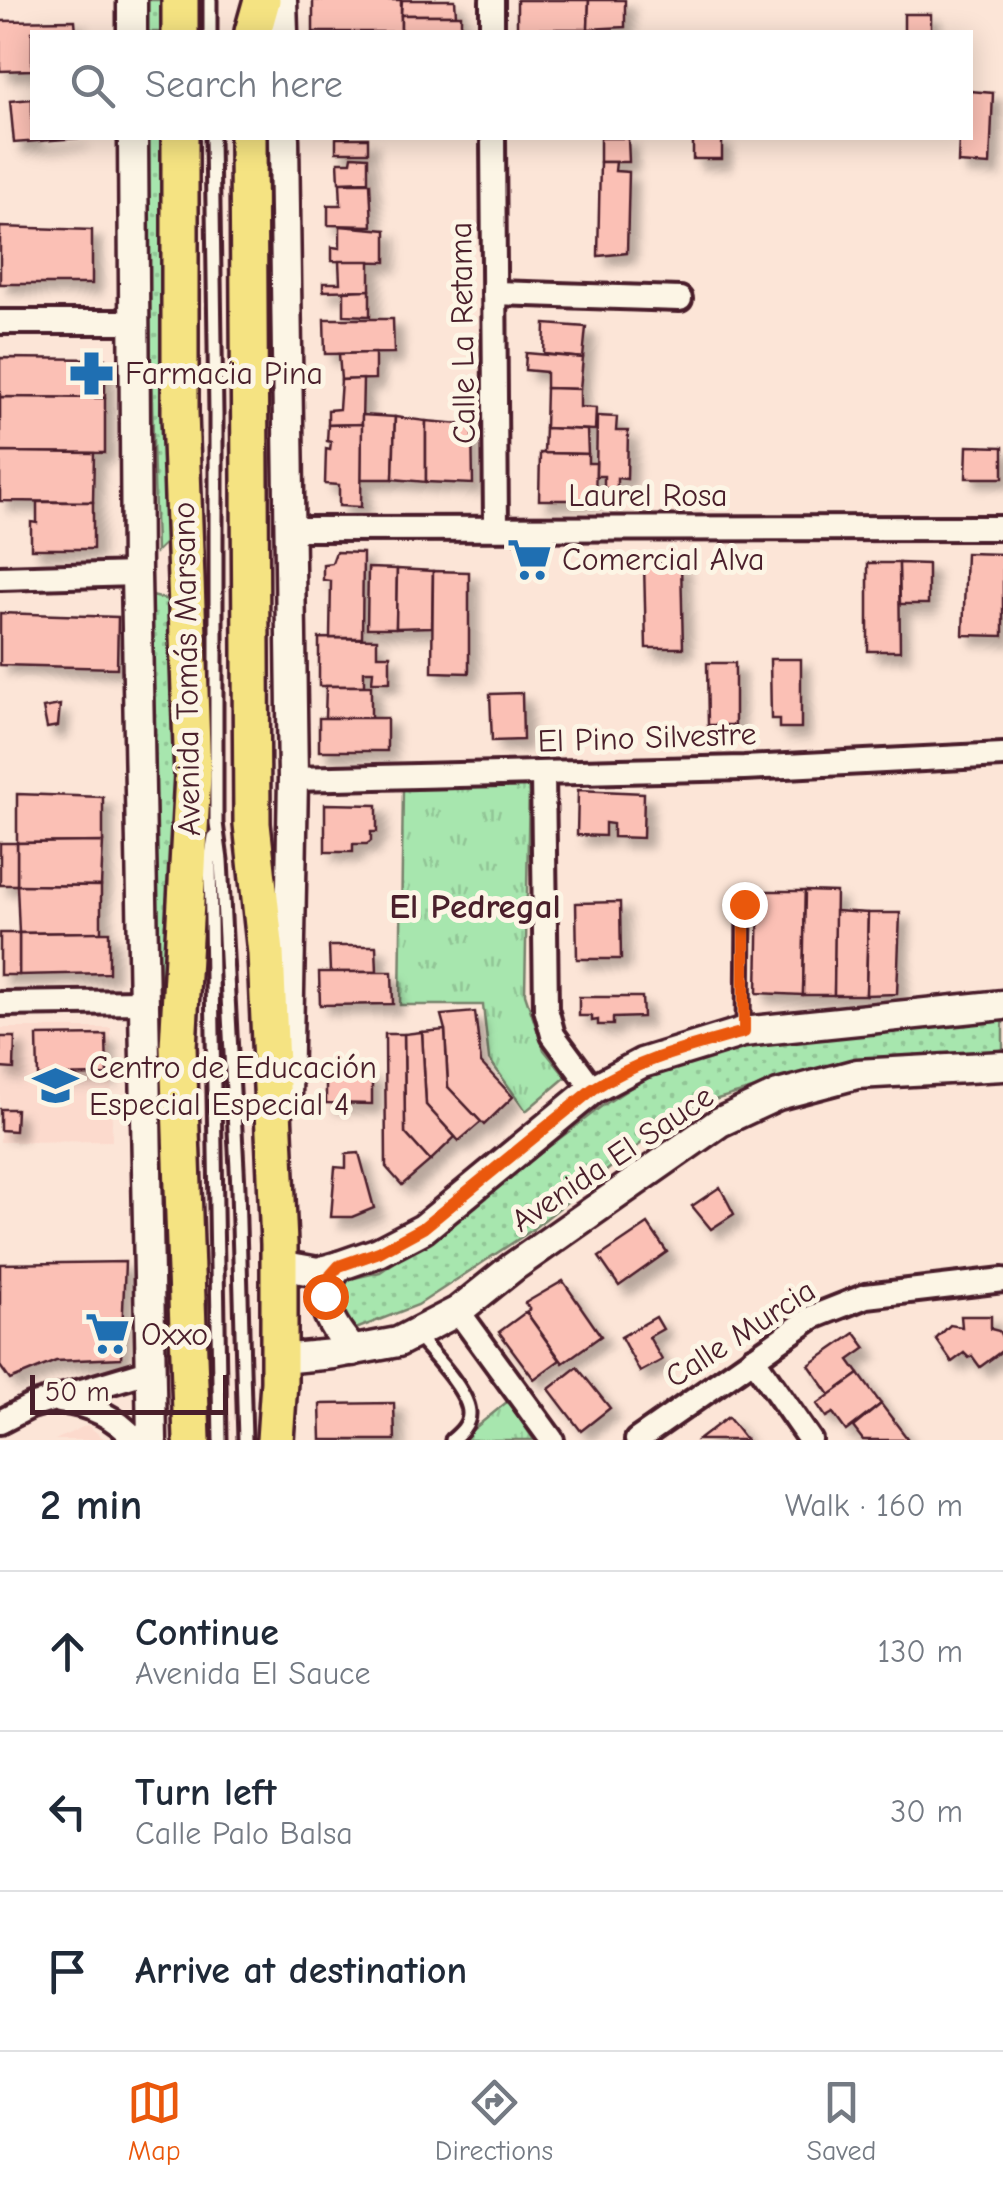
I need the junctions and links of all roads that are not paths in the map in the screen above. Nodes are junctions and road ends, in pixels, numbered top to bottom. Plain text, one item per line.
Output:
1 (132, 0) edge
2 (180, 0) edge
3 (210, 0) edge
4 (247, 0) edge
5 (262, 0) edge
6 (282, 0) edge
7 (492, 0) edge
8 (132, 30) edge
9 (180, 30) edge
10 (210, 30) edge
11 (250, 30) edge
12 (251, 30) edge
13 (282, 30) edge
14 (492, 30) edge
15 (133, 140) edge
16 (180, 140) edge
17 (212, 140) edge
18 (248, 140) edge
19 (284, 140) edge
20 (493, 140) edge
21 (494, 293) junction
22 (680, 299) dead end
23 (0, 322) edge
24 (135, 322) junction
25 (496, 527) junction
26 (1003, 528) edge
27 (292, 529) junction
28 (136, 574) junction
29 (0, 578) edge
30 (1003, 755) edge
31 (543, 773) junction
32 (293, 779) junction
33 (216, 823) junction
34 (744, 904) dead end
35 (142, 1002) junction
36 (0, 1004) edge
37 (1003, 1005) edge
38 (744, 1032) junction
39 (1003, 1066) edge
40 (593, 1089) junction
41 (279, 1254) junction
42 (339, 1266) junction
43 (1003, 1280) edge
44 (458, 1311) junction
45 (414, 1334) junction
46 (353, 1351) junction
47 (752, 1358) junction
48 (152, 1370) junction
49 (280, 1370) junction
50 (52, 1400) junction
51 (0, 1422) edge
52 (136, 1440) edge
53 (152, 1440) edge
54 (192, 1440) edge
55 (220, 1440) edge
56 (245, 1440) edge
57 (279, 1440) edge
58 (452, 1440) edge
59 (552, 1440) edge
60 (638, 1440) edge
61 (810, 1440) edge

1 - 8 street
2 - 9 main road
3 - 10 lane
4 - 11 main road
5 - 12 main road
6 - 13 street
7 - 14 street
15 - 24 street, Avenida Tomás Marsano
16 - 54 main road, Avenida Tomás Marsano
17 - 33 lane
18 - 41 main road, Avenida Tomás Marsano
19 - 27 street, Avenida Tomás Marsano
20 - 21 street, Calle La Retama
21 - 22 street
21 - 25 street, Calle La Retama
23 - 24 street
24 - 28 street, Avenida Tomás Marsano
25 - 26 street, Laurel Rosa
25 - 27 street, Laurel Rosa
27 - 32 street, Avenida Tomás Marsano
28 - 29 street
28 - 35 street, Avenida Tomás Marsano
30 - 31 street, El Pino Silvestre
31 - 32 street, El Pino Silvestre
31 - 40 street
32 - 41 street, Avenida Tomás Marsano
33 - 55 lane
33 - 56 lane
34 - 38 lane
35 - 36 street
35 - 48 street, Avenida Tomás Marsano
37 - 38 street, Avenida El Sauce
38 - 40 street, Avenida El Sauce
39 - 44 street, Avenida El Sauce
40 - 42 street, Avenida El Sauce
41 - 42 street, Avenida El Sauce
41 - 49 main road, Avenida Tomás Marsano
42 - 46 street
43 - 47 street, Calle Murcia
44 - 45 street, Avenida El Sauce
44 - 59 street
45 - 46 street, Avenida El Sauce
45 - 58 lane
46 - 49 street, Avenida El Sauce
47 - 60 street, Calle Murcia
47 - 61 street
48 - 50 street
48 - 53 street, Avenida Tomás Marsano
49 - 57 main road, Avenida Tomás Marsano
50 - 51 street
50 - 52 street

